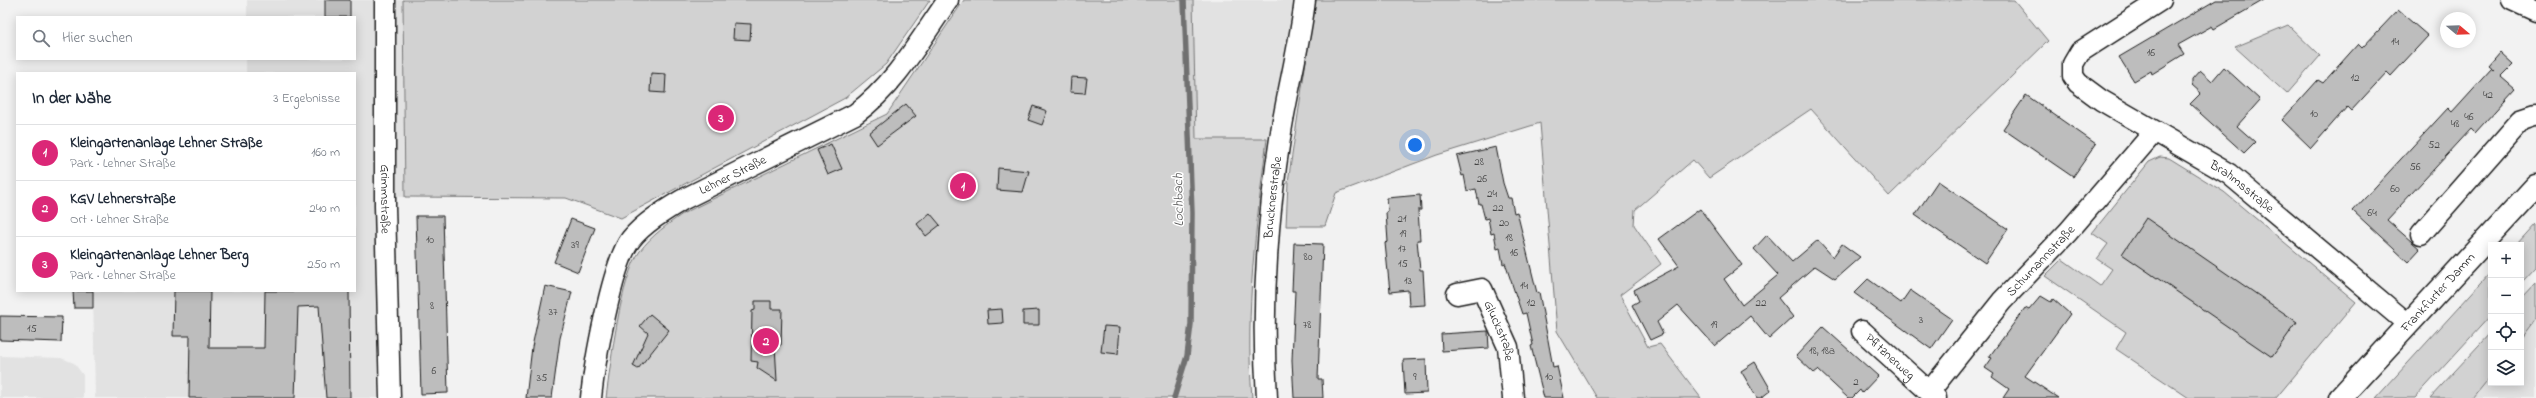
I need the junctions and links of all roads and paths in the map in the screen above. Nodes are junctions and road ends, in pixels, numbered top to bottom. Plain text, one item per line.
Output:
1 (386, 0) edge
2 (948, 0) edge
3 (1305, 0) edge
4 (2161, 0) edge
5 (2512, 0) edge
6 (2536, 12) edge
7 (2536, 115) edge
8 (2154, 132) junction
9 (2536, 186) edge
10 (2421, 234) dead end
11 (1457, 294) dead end
12 (2408, 324) junction
13 (1862, 330) dead end
14 (1933, 395) edge
15 (390, 398) edge
16 (591, 398) edge
17 (1266, 398) edge
18 (1513, 398) edge
19 (2340, 398) edge

1 - 15 street, Grimmstraße
2 - 16 street, Lehner Straße
3 - 17 street, Brucknerstraße
4 - 8 street, Brahmsstraße
5 - 6 street
7 - 10 street
8 - 12 street, Brahmsstraße
8 - 14 street, Schumannstraße
9 - 12 main road, Frankfurter Damm
11 - 18 street, Gluckstraße
12 - 19 main road, Frankfurter Damm
13 - 14 street, Pfitznerweg

